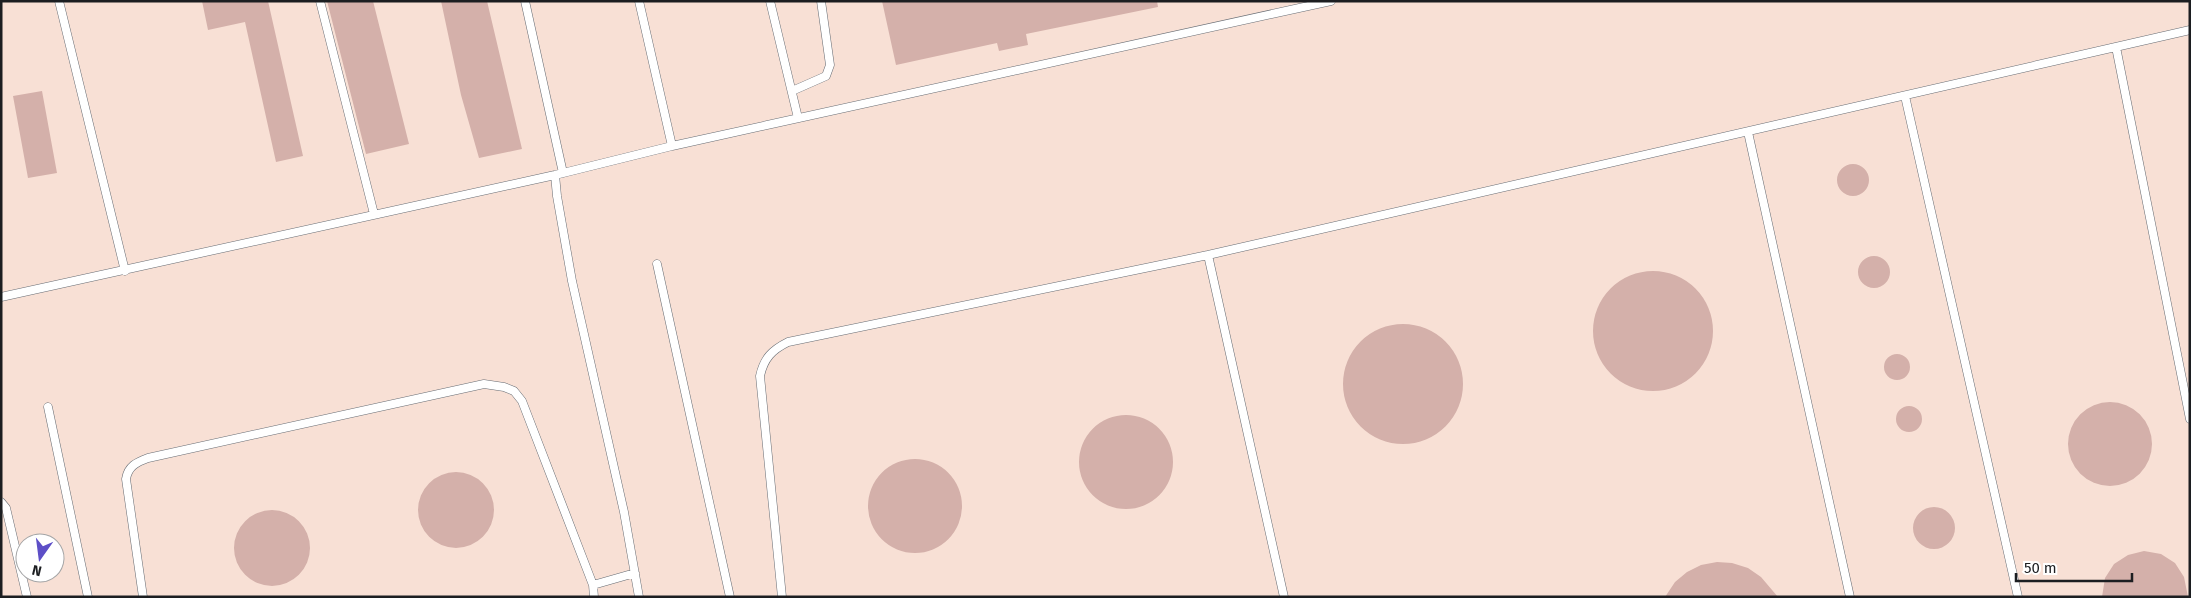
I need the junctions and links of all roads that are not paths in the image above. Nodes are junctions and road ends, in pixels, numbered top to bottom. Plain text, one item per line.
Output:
1 (59, 1) edge
2 (320, 1) edge
3 (524, 1) edge
4 (639, 1) edge
5 (770, 1) edge
6 (821, 1) edge
7 (1331, 1) edge
8 (1321, 2) edge
9 (2190, 30) edge
10 (2116, 46) junction
11 (792, 91) junction
12 (1905, 96) junction
13 (798, 118) junction
14 (1748, 132) junction
15 (672, 146) junction
16 (563, 173) junction
17 (555, 175) junction
18 (374, 214) junction
19 (1208, 255) junction
20 (657, 264) dead end
21 (125, 270) junction
22 (1, 298) edge
23 (48, 408) dead end
24 (2190, 419) edge
25 (1, 502) edge
26 (634, 573) junction
27 (593, 585) junction
28 (27, 597) edge
29 (88, 597) edge
30 (143, 597) edge
31 (594, 597) edge
32 (639, 597) edge
33 (730, 597) edge
34 (782, 597) edge
35 (1284, 597) edge
36 (1850, 597) edge
37 (2018, 597) edge

1 - 21 lane
2 - 18 lane
3 - 16 lane
4 - 15 lane
5 - 11 lane
6 - 11 lane
7 - 8 lane
8 - 13 lane
9 - 10 lane
10 - 12 lane
10 - 24 lane
11 - 13 lane
12 - 14 lane
12 - 37 lane
13 - 15 lane
14 - 19 lane
14 - 36 lane
15 - 16 lane
16 - 17 lane
17 - 18 lane
17 - 26 lane
18 - 21 lane
19 - 34 lane
19 - 35 lane
20 - 33 lane
21 - 22 lane
23 - 29 lane
25 - 28 lane
26 - 27 lane
26 - 32 lane
27 - 30 lane
27 - 31 lane

